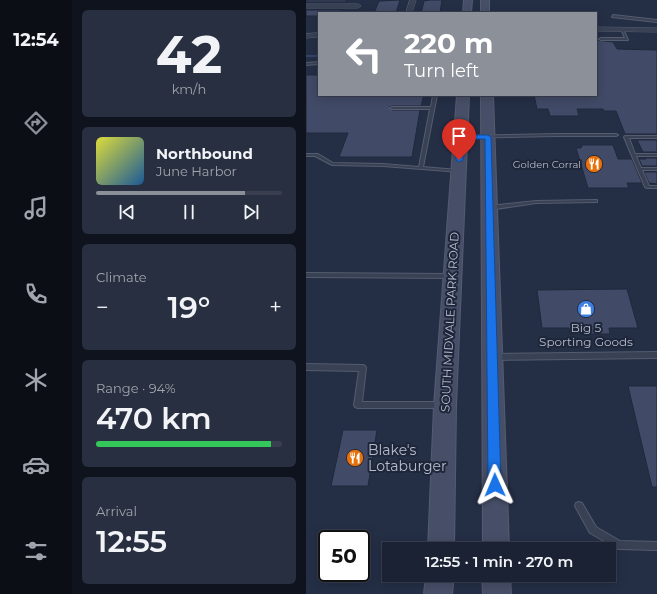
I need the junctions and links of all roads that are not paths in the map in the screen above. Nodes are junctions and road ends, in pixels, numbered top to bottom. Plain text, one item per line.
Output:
1 (413, 0) edge
2 (468, 0) edge
3 (485, 0) edge
4 (306, 6) edge
5 (358, 6) dead end
6 (409, 12) edge
7 (468, 12) edge
8 (485, 12) edge
9 (613, 16) dead end
10 (657, 21) edge
11 (597, 29) edge
12 (622, 29) junction
13 (657, 30) edge
14 (306, 36) edge
15 (318, 36) edge
16 (601, 39) dead end
17 (318, 63) edge
18 (306, 64) edge
19 (435, 96) edge
20 (463, 96) edge
21 (487, 96) edge
22 (392, 108) dead end
23 (432, 108) junction
24 (616, 135) dead end
25 (460, 137) junction
26 (488, 137) junction
27 (657, 137) edge
28 (306, 155) edge
29 (634, 156) junction
30 (657, 156) edge
31 (421, 168) junction
32 (640, 169) junction
33 (657, 169) edge
34 (459, 171) junction
35 (657, 187) edge
36 (595, 201) dead end
37 (489, 208) junction
38 (306, 275) edge
39 (453, 276) junction
40 (657, 355) edge
41 (492, 357) junction
42 (306, 367) edge
43 (445, 406) junction
44 (579, 506) dead end
45 (441, 542) edge
46 (496, 542) edge
47 (657, 546) edge
48 (439, 582) edge
49 (496, 582) edge
50 (438, 594) edge
51 (496, 594) edge

1 - 6 street
2 - 7 main road
3 - 8 main road
4 - 5 street
9 - 10 lane
11 - 12 street
12 - 13 street
12 - 16 lane
14 - 15 street
17 - 18 lane
19 - 23 lane
20 - 25 main road, SOUTH MIDVALE PARK ROAD
21 - 26 main road
22 - 23 lane
23 - 31 lane
24 - 26 lane
25 - 26 lane
25 - 34 main road, SOUTH MIDVALE PARK ROAD
26 - 37 main road
27 - 29 lane
28 - 31 lane
29 - 30 lane
29 - 32 lane
31 - 34 lane
32 - 33 lane
32 - 35 lane
34 - 39 main road, SOUTH MIDVALE PARK ROAD
36 - 37 lane
37 - 41 main road
38 - 39 lane
39 - 43 main road, SOUTH MIDVALE PARK ROAD
40 - 41 lane
41 - 46 main road
42 - 43 lane
43 - 45 main road, SOUTH MIDVALE PARK ROAD
44 - 47 lane
48 - 50 main road
49 - 51 main road

